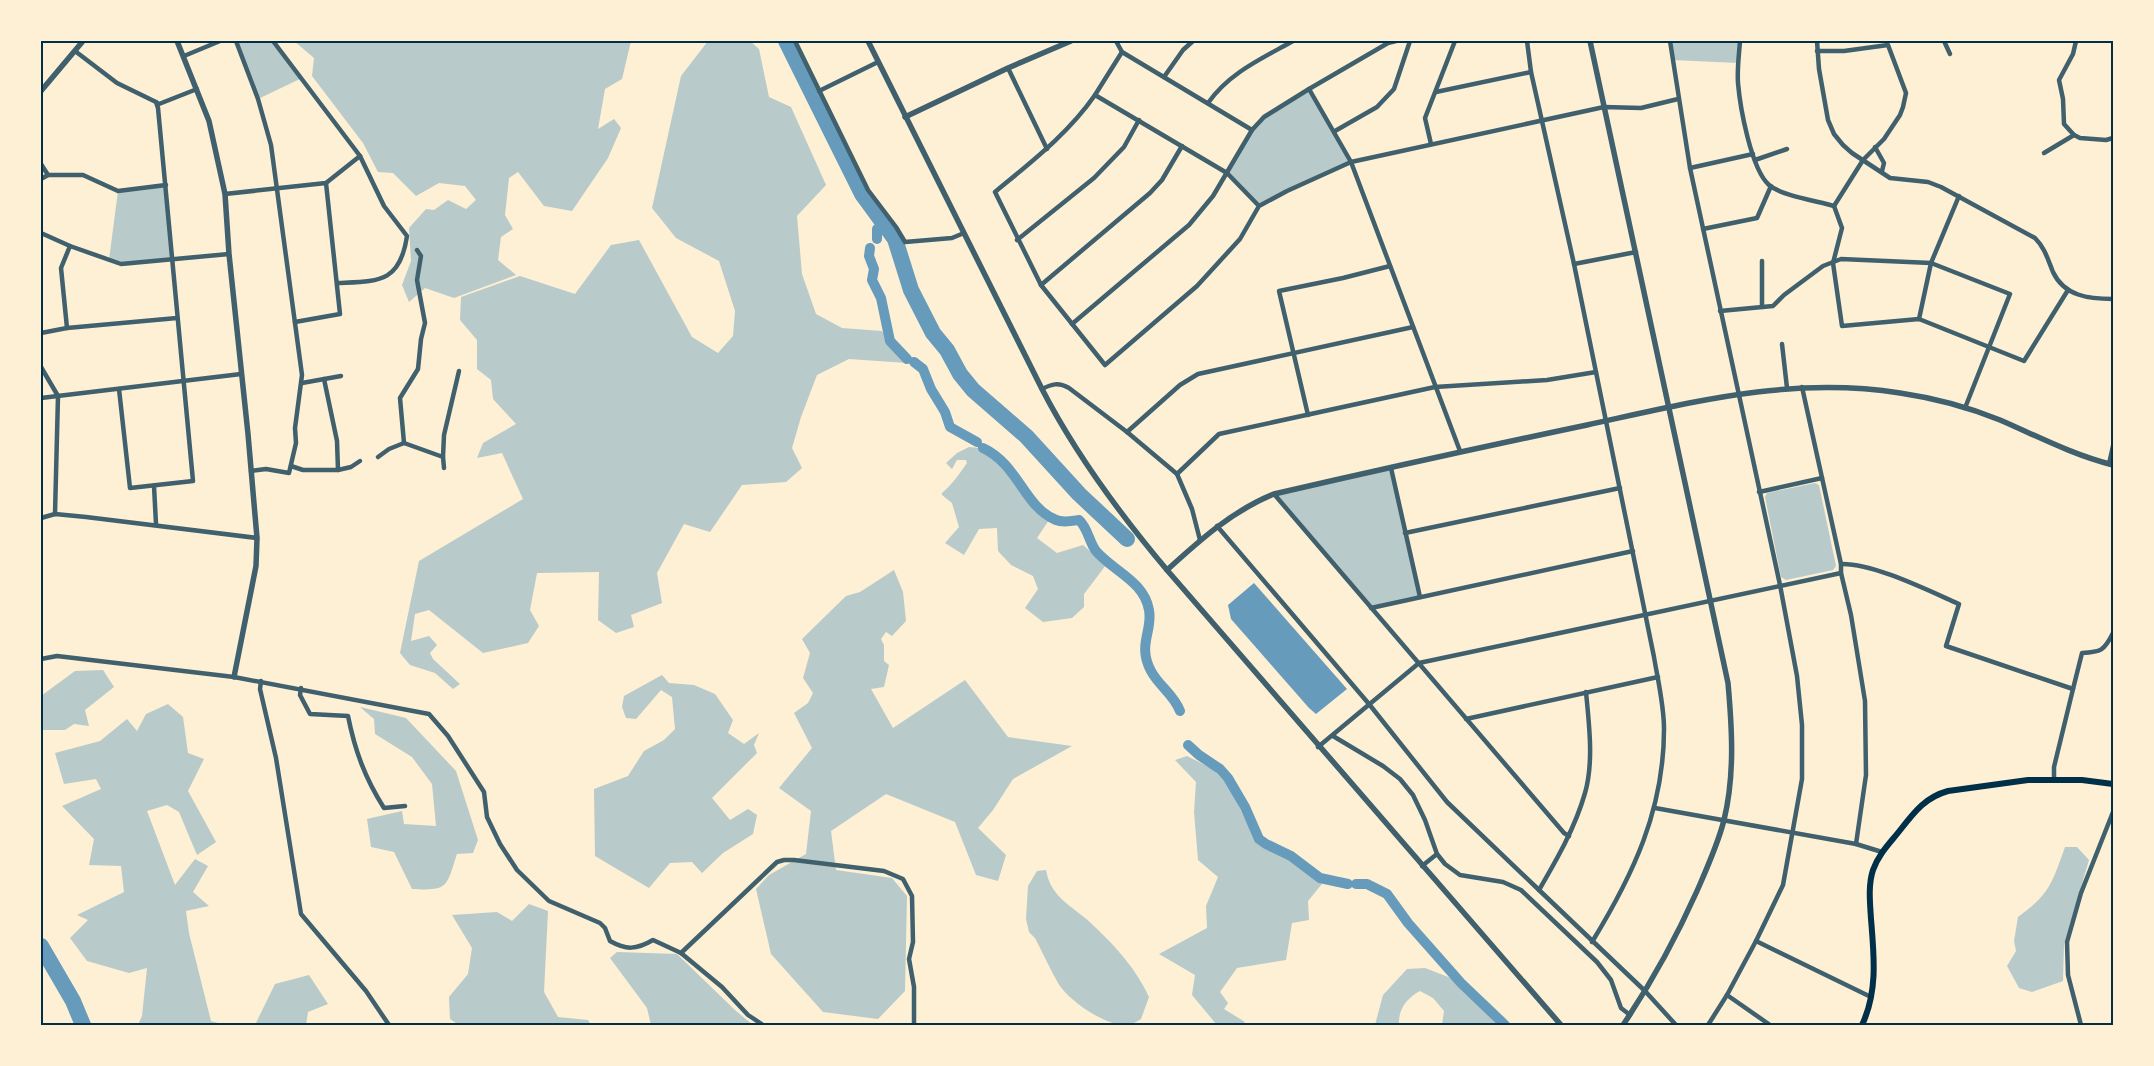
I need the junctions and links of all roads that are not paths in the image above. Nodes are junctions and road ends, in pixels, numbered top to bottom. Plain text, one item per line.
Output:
1 (83, 41) edge
2 (177, 41) edge
3 (220, 41) edge
4 (236, 41) edge
5 (273, 41) edge
6 (794, 41) edge
7 (868, 41) edge
8 (1072, 41) edge
9 (1116, 41) edge
10 (1193, 41) edge
11 (1293, 41) edge
12 (1396, 41) edge
13 (1410, 41) edge
14 (1455, 41) edge
15 (1527, 41) edge
16 (1590, 41) edge
17 (1670, 41) edge
18 (1740, 41) edge
19 (1817, 41) edge
20 (1944, 41) edge
21 (2076, 41) edge
22 (75, 51) junction
23 (1817, 51) junction
24 (1122, 52) junction
25 (1950, 54) dead end
26 (184, 56) junction
27 (878, 62) junction
28 (1008, 68) junction
29 (1530, 72) junction
30 (1164, 78) junction
31 (197, 89) junction
32 (1310, 89) junction
33 (41, 90) edge
34 (819, 91) junction
35 (1436, 92) junction
36 (1095, 95) junction
37 (1678, 100) junction
38 (156, 102) junction
39 (1208, 103) junction
40 (1604, 107) junction
41 (905, 117) junction
42 (1139, 120) junction
43 (1542, 120) junction
44 (1252, 130) junction
45 (1335, 131) junction
46 (2074, 135) junction
47 (2113, 138) edge
48 (1431, 144) junction
49 (1182, 146) junction
50 (1875, 147) junction
51 (1047, 149) junction
52 (1787, 149) dead end
53 (2044, 153) dead end
54 (1753, 154) junction
55 (360, 156) junction
56 (1755, 160) junction
57 (1863, 160) junction
58 (1351, 162) junction
59 (41, 164) edge
60 (1690, 168) junction
61 (1882, 171) junction
62 (1227, 173) junction
63 (48, 176) junction
64 (41, 179) edge
65 (326, 183) junction
66 (166, 185) junction
67 (1771, 186) junction
68 (278, 189) junction
69 (225, 194) junction
70 (1959, 196) junction
71 (1259, 206) junction
72 (1834, 206) junction
73 (1703, 229) junction
74 (41, 233) edge
75 (964, 234) junction
76 (1017, 240) junction
77 (70, 246) junction
78 (417, 250) dead end
79 (1636, 252) junction
80 (229, 254) junction
81 (173, 258) junction
82 (1762, 260) dead end
83 (1834, 261) junction
84 (1931, 263) junction
85 (1574, 264) junction
86 (1390, 266) junction
87 (338, 283) junction
88 (1040, 285) junction
89 (2068, 290) junction
90 (2113, 299) edge
91 (1762, 307) junction
92 (1720, 311) junction
93 (177, 318) junction
94 (1919, 319) junction
95 (295, 322) junction
96 (1072, 324) junction
97 (1413, 327) junction
98 (67, 328) junction
99 (41, 333) edge
100 (1782, 344) dead end
101 (1989, 347) junction
102 (1294, 353) junction
103 (41, 366) edge
104 (459, 371) dead end
105 (1596, 372) junction
106 (241, 374) junction
107 (341, 376) dead end
108 (324, 379) junction
109 (185, 381) junction
110 (302, 383) junction
111 (1436, 387) junction
112 (1802, 387) junction
113 (1788, 388) junction
114 (119, 389) junction
115 (1042, 390) junction
116 (1737, 393) junction
117 (58, 396) junction
118 (41, 398) edge
119 (1668, 407) junction
120 (1965, 408) junction
121 (1308, 415) junction
122 (1606, 421) junction
123 (1127, 432) junction
124 (404, 443) junction
125 (2113, 446) edge
126 (1460, 452) junction
127 (378, 457) dead end
128 (442, 457) junction
129 (360, 461) dead end
130 (2111, 465) edge
131 (291, 466) junction
132 (444, 468) dead end
133 (1391, 468) junction
134 (338, 470) junction
135 (251, 471) junction
136 (1177, 474) junction
137 (1822, 478) junction
138 (154, 486) junction
139 (1620, 488) junction
140 (1759, 492) junction
141 (1274, 494) junction
142 (55, 514) junction
143 (41, 518) edge
144 (156, 524) junction
145 (1217, 526) junction
146 (1405, 533) junction
147 (256, 538) junction
148 (1200, 540) junction
149 (1632, 551) junction
150 (1841, 564) junction
151 (1166, 570) junction
152 (1841, 572) junction
153 (1780, 585) junction
154 (1420, 597) junction
155 (1710, 600) junction
156 (1371, 608) junction
157 (1645, 613) junction
158 (2113, 633) edge
159 (41, 659) edge
160 (1419, 663) junction
161 (234, 677) junction
162 (1658, 678) junction
163 (262, 681) junction
164 (301, 688) junction
165 (2073, 689) junction
166 (1586, 692) junction
167 (1369, 704) junction
168 (1466, 719) junction
169 (1333, 736) junction
170 (1318, 746) junction
171 (2054, 780) junction
172 (2113, 784) edge
173 (404, 806) dead end
174 (1655, 808) junction
175 (2113, 812) edge
176 (1724, 820) junction
177 (1792, 832) junction
178 (1569, 836) junction
179 (1856, 844) junction
180 (1882, 852) junction
181 (1437, 854) junction
182 (1422, 866) junction
183 (1539, 890) junction
184 (1756, 941) junction
185 (1592, 942) junction
186 (681, 953) junction
187 (1645, 991) junction
188 (1727, 995) junction
189 (1871, 998) junction
190 (1630, 1015) junction
191 (389, 1025) edge
192 (763, 1025) edge
193 (914, 1025) edge
194 (1561, 1025) edge
195 (1623, 1025) edge
196 (1676, 1025) edge
197 (1708, 1025) edge
198 (1770, 1025) edge
199 (1862, 1025) edge
200 (2081, 1025) edge

1 - 22 street
2 - 26 street
3 - 26 street
4 - 68 street
5 - 55 street
6 - 34 street
7 - 27 street
8 - 28 street
9 - 24 street
10 - 30 street
11 - 39 street
12 - 32 street
13 - 45 street
14 - 35 street
15 - 29 street
16 - 40 street
17 - 37 street
18 - 54 street
19 - 23 street
20 - 25 street
21 - 46 street
22 - 33 street
22 - 38 street
23 - 50 street
23 - 57 street
24 - 30 street
24 - 36 street
26 - 31 street
27 - 34 street
27 - 41 street
28 - 41 street
28 - 51 street
29 - 35 street
29 - 43 street
30 - 39 street
31 - 38 street
31 - 69 street
32 - 44 street
32 - 45 street
34 - 75 street
35 - 48 street
36 - 42 street
36 - 51 street
37 - 40 street
37 - 60 street
38 - 66 street
39 - 44 street
40 - 43 street
40 - 79 street
41 - 75 street
42 - 49 street
42 - 76 street
43 - 48 street
43 - 85 street
44 - 62 street
45 - 58 street
46 - 47 street
46 - 53 street
48 - 58 street
49 - 62 street
49 - 88 street
50 - 57 street
50 - 61 street
51 - 76 street
52 - 56 street
54 - 56 street
54 - 60 street
55 - 65 street
55 - 87 street
56 - 67 street
57 - 61 street
57 - 72 street
58 - 71 street
58 - 86 street
59 - 63 street
60 - 73 street
61 - 70 street
62 - 71 street
62 - 96 street
63 - 64 street
63 - 66 street
65 - 68 street
65 - 87 street
66 - 81 street
67 - 72 street
67 - 73 street
68 - 69 street
68 - 95 street
69 - 80 street
70 - 84 street
70 - 89 street
71 - 96 street
72 - 83 street
73 - 92 street
74 - 77 street
75 - 115 street
76 - 88 street
77 - 81 street
77 - 98 street
78 - 124 street
79 - 85 street
79 - 119 street
80 - 81 street
80 - 106 street
81 - 93 street
82 - 91 street
83 - 84 street
83 - 91 street
83 - 94 street
84 - 94 street
84 - 101 street
85 - 105 street
86 - 97 street
86 - 102 street
87 - 95 street
88 - 96 street
89 - 90 street
89 - 101 street
91 - 92 street
92 - 116 street
93 - 98 street
93 - 109 street
94 - 101 street
95 - 110 street
97 - 102 street
97 - 111 street
98 - 99 street
100 - 113 street
101 - 120 street
102 - 121 street
102 - 123 street
103 - 117 street
104 - 128 street
105 - 111 street
105 - 122 street
106 - 109 street
106 - 135 street
107 - 108 street
108 - 110 street
108 - 134 street
109 - 114 street
109 - 138 street
110 - 131 street
111 - 121 street
111 - 126 street
112 - 113 street
112 - 120 street
112 - 137 street
113 - 116 street
114 - 117 street
114 - 138 street
115 - 123 street
115 - 151 street
116 - 119 street
116 - 140 street
117 - 118 street
117 - 142 street
119 - 122 street
119 - 155 street
120 - 130 street
121 - 136 street
122 - 126 street
122 - 139 street
123 - 136 street
124 - 127 street
124 - 128 street
125 - 130 street
126 - 133 street
128 - 132 street
129 - 134 street
131 - 134 street
131 - 135 street
133 - 141 street
133 - 146 street
135 - 147 street
136 - 148 street
137 - 140 street
137 - 150 street
138 - 144 street
139 - 146 street
139 - 149 street
140 - 153 street
141 - 145 street
141 - 156 street
142 - 143 street
142 - 144 street
144 - 147 street
145 - 148 street
145 - 167 street
146 - 154 street
147 - 161 street
148 - 151 street
149 - 154 street
149 - 157 street
150 - 152 street
150 - 165 street
151 - 170 street
152 - 153 street
152 - 179 street
153 - 155 street
153 - 177 street
154 - 156 street
155 - 157 street
155 - 176 street
156 - 160 street
157 - 160 street
157 - 162 street
158 - 165 street
159 - 161 street
160 - 167 street
160 - 168 street
161 - 163 street
162 - 166 street
162 - 174 street
163 - 164 street
163 - 191 street
164 - 173 street
164 - 186 street
165 - 171 street
166 - 168 street
166 - 178 street
167 - 169 street
167 - 183 street
168 - 178 street
169 - 170 street
169 - 181 street
170 - 182 street
171 - 172 main road
171 - 180 main road
174 - 176 street
174 - 185 street
175 - 200 street
176 - 177 street
176 - 187 street
177 - 179 street
177 - 184 street
178 - 183 street
179 - 180 street
180 - 189 main road
181 - 182 street
181 - 190 street
182 - 194 street
183 - 185 street
184 - 188 street
184 - 189 street
185 - 187 street
186 - 192 street
186 - 193 street
187 - 190 street
187 - 196 street
188 - 197 street
188 - 198 street
189 - 199 main road
190 - 195 street

